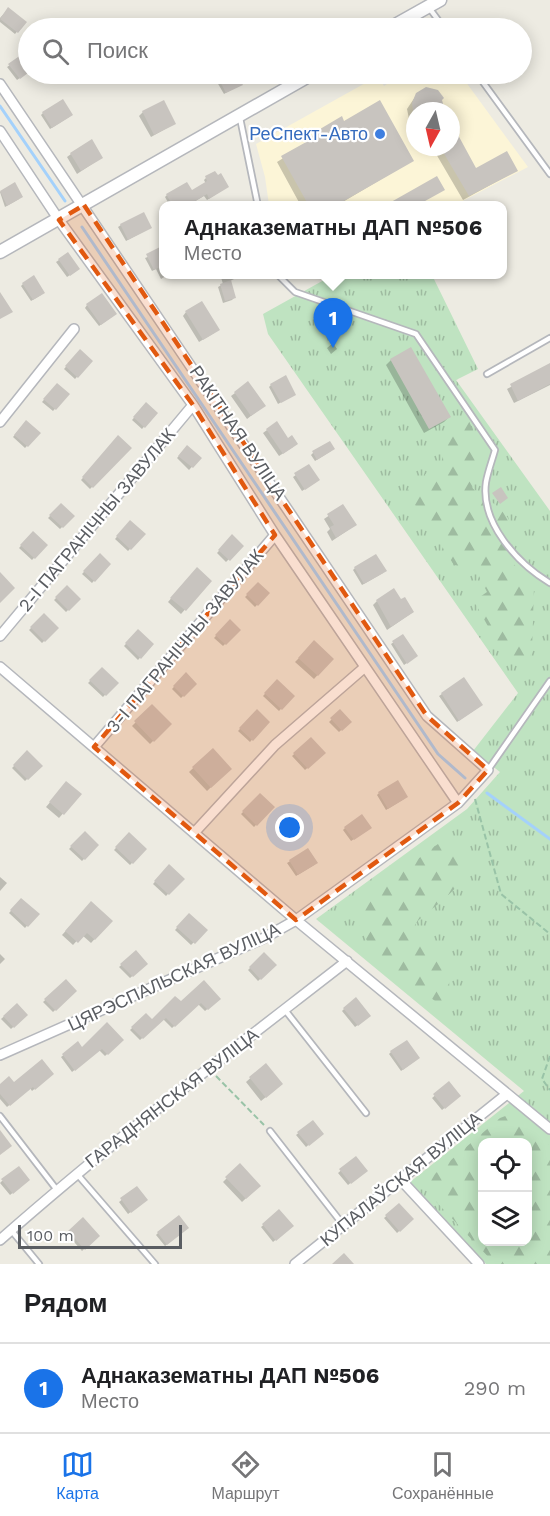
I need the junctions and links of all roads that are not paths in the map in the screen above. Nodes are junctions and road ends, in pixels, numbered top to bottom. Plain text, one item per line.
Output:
1 (434, 3) edge
2 (408, 18) edge
3 (440, 18) edge
4 (0, 84) edge
5 (295, 84) edge
6 (484, 84) edge
7 (240, 116) junction
8 (0, 131) edge
9 (550, 174) edge
10 (257, 201) edge
11 (84, 205) junction
12 (59, 220) junction
13 (0, 252) edge
14 (282, 279) edge
15 (74, 329) dead end
16 (550, 338) edge
17 (487, 374) dead end
18 (193, 405) junction
19 (0, 422) edge
20 (275, 535) junction
21 (550, 583) edge
22 (0, 636) edge
23 (0, 667) edge
24 (365, 667) junction
25 (550, 681) edge
26 (94, 747) junction
27 (488, 770) junction
28 (458, 803) junction
29 (194, 833) junction
30 (296, 920) junction
31 (347, 961) junction
32 (285, 1010) junction
33 (0, 1055) edge
34 (507, 1094) junction
35 (366, 1113) dead end
36 (0, 1116) edge
37 (550, 1129) edge
38 (270, 1131) road end
39 (76, 1174) junction
40 (400, 1180) junction
41 (57, 1190) junction
42 (344, 1226) junction
43 (11, 1230) junction
44 (0, 1239) edge
45 (39, 1264) edge
46 (155, 1264) edge
47 (295, 1264) edge
48 (479, 1264) edge

1 - 2 street
1 - 3 lane
4 - 11 street, РАКІТНАЯ ВУЛІЦА
5 - 7 street
6 - 9 lane
7 - 10 lane
7 - 11 street
8 - 12 street, РАКІТНАЯ ВУЛІЦА
11 - 12 street
11 - 27 street, РАКІТНАЯ ВУЛІЦА
12 - 13 street
12 - 18 street, РАКІТНАЯ ВУЛІЦА
14 - 21 lane
15 - 19 street
16 - 17 lane
18 - 20 street, РАКІТНАЯ ВУЛІЦА
18 - 22 street, 2-І ПАГРАНІЧНЫ ЗАВУЛАК
20 - 24 street, РАКІТНАЯ ВУЛІЦА
20 - 26 street, 3-І ПАГРАНІЧНЫ ЗАВУЛАК
23 - 26 street
24 - 28 street, РАКІТНАЯ ВУЛІЦА
24 - 29 street
25 - 27 lane
26 - 29 street
27 - 28 street, ЦЯРЭСПАЛЬСКАЯ ВУЛІЦА
28 - 30 street, ЦЯРЭСПАЛЬСКАЯ ВУЛІЦА
29 - 30 street
30 - 31 street
30 - 33 street, ЦЯРЭСПАЛЬСКАЯ ВУЛІЦА
31 - 32 street, ГАРАДНЯНСКАЯ ВУЛІЦА
31 - 34 street
32 - 35 lane
32 - 39 street, ГАРАДНЯНСКАЯ ВУЛІЦА
34 - 37 street
34 - 40 street, КУПАЛАЎСКАЯ ВУЛІЦА
36 - 41 lane
38 - 42 lane
39 - 41 street, ГАРАДНЯНСКАЯ ВУЛІЦА
39 - 46 lane
40 - 42 street, КУПАЛАЎСКАЯ ВУЛІЦА
40 - 48 street
41 - 43 street, ГАРАДНЯНСКАЯ ВУЛІЦА
42 - 47 street, КУПАЛАЎСКАЯ ВУЛІЦА
43 - 44 street, ГАРАДНЯНСКАЯ ВУЛІЦА
43 - 45 lane

